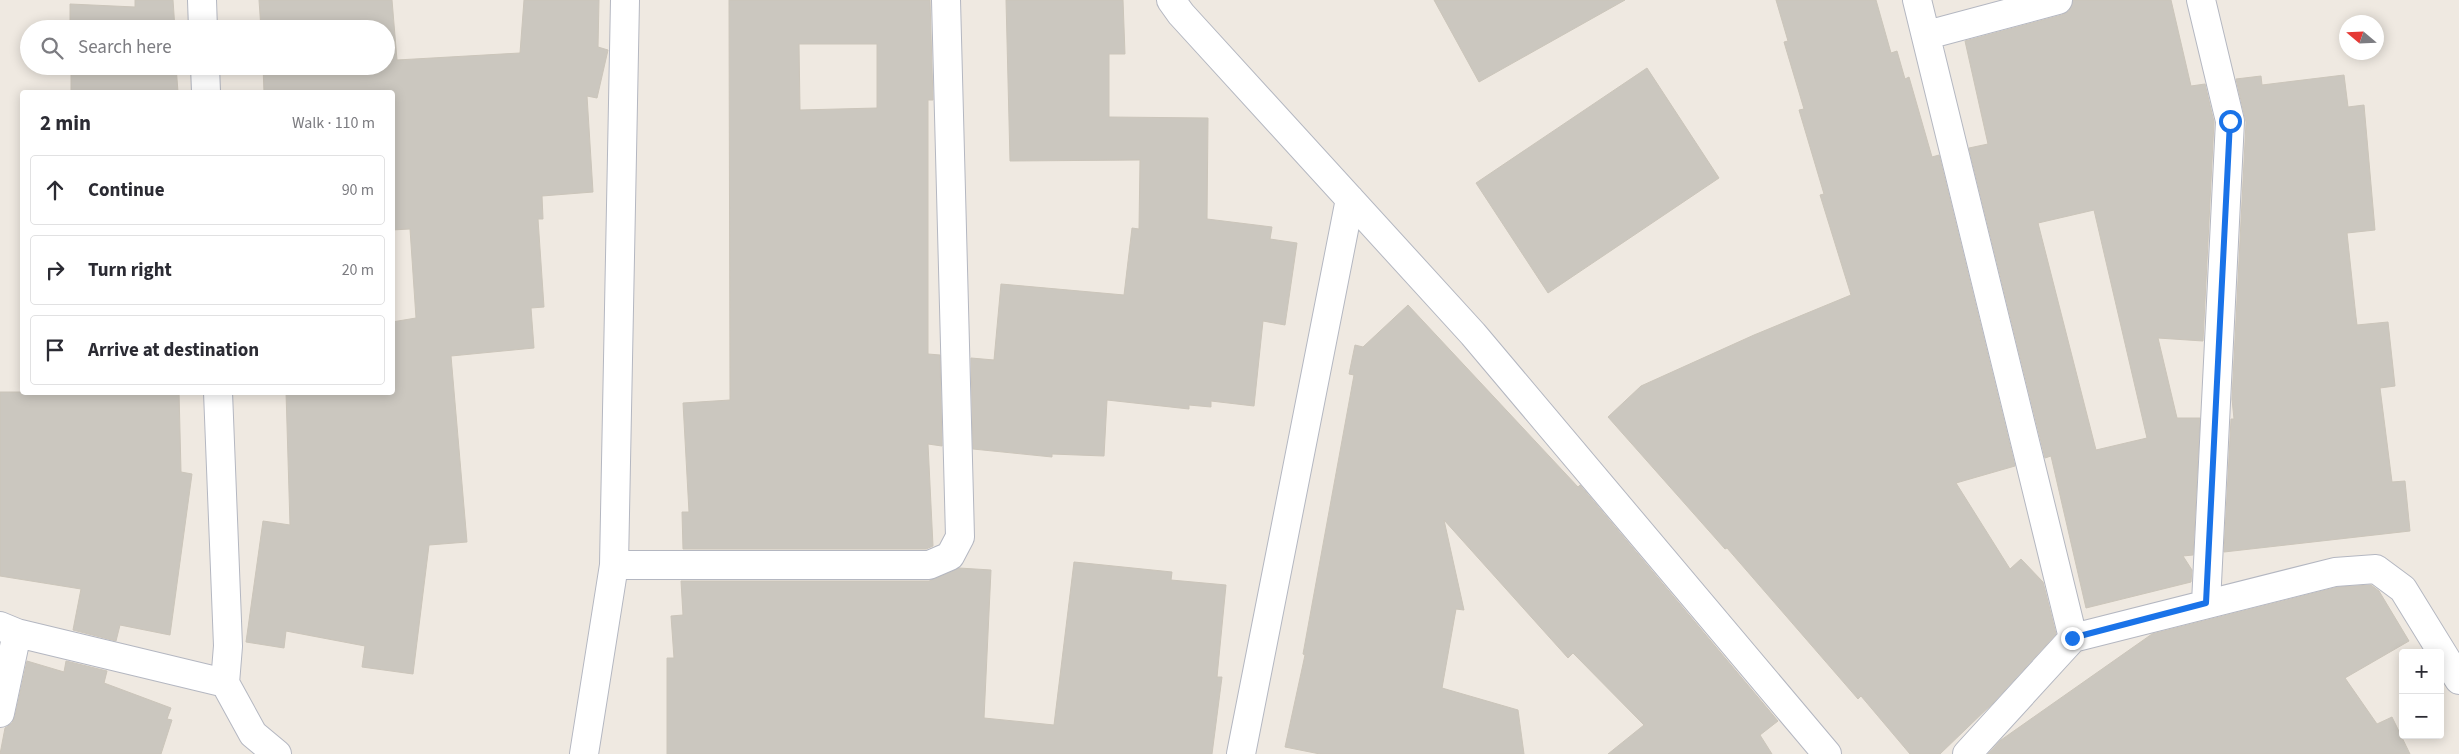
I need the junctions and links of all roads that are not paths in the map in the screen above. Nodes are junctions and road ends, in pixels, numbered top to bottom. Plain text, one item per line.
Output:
1 (202, 0) edge
2 (625, 0) edge
3 (946, 0) edge
4 (1172, 0) edge
5 (1917, 0) edge
6 (2058, 0) edge
7 (2201, 0) edge
8 (203, 20) edge
9 (1927, 35) junction
10 (205, 75) edge
11 (206, 90) edge
12 (1350, 199) junction
13 (218, 395) edge
14 (614, 565) junction
15 (2206, 603) junction
16 (9, 629) edge
17 (2072, 638) junction
18 (2459, 680) edge
19 (225, 683) junction
20 (0, 713) edge
21 (278, 754) edge
22 (584, 754) edge
23 (1241, 754) edge
24 (1827, 754) edge
25 (1967, 754) edge

1 - 8 street
2 - 14 street
3 - 14 street
4 - 12 street
5 - 9 street
6 - 9 street
7 - 15 street
9 - 17 street
10 - 11 street
12 - 23 street
12 - 24 street
13 - 19 street
14 - 22 street
15 - 17 street
15 - 18 street
16 - 19 street
16 - 20 street
17 - 25 street
19 - 21 street

